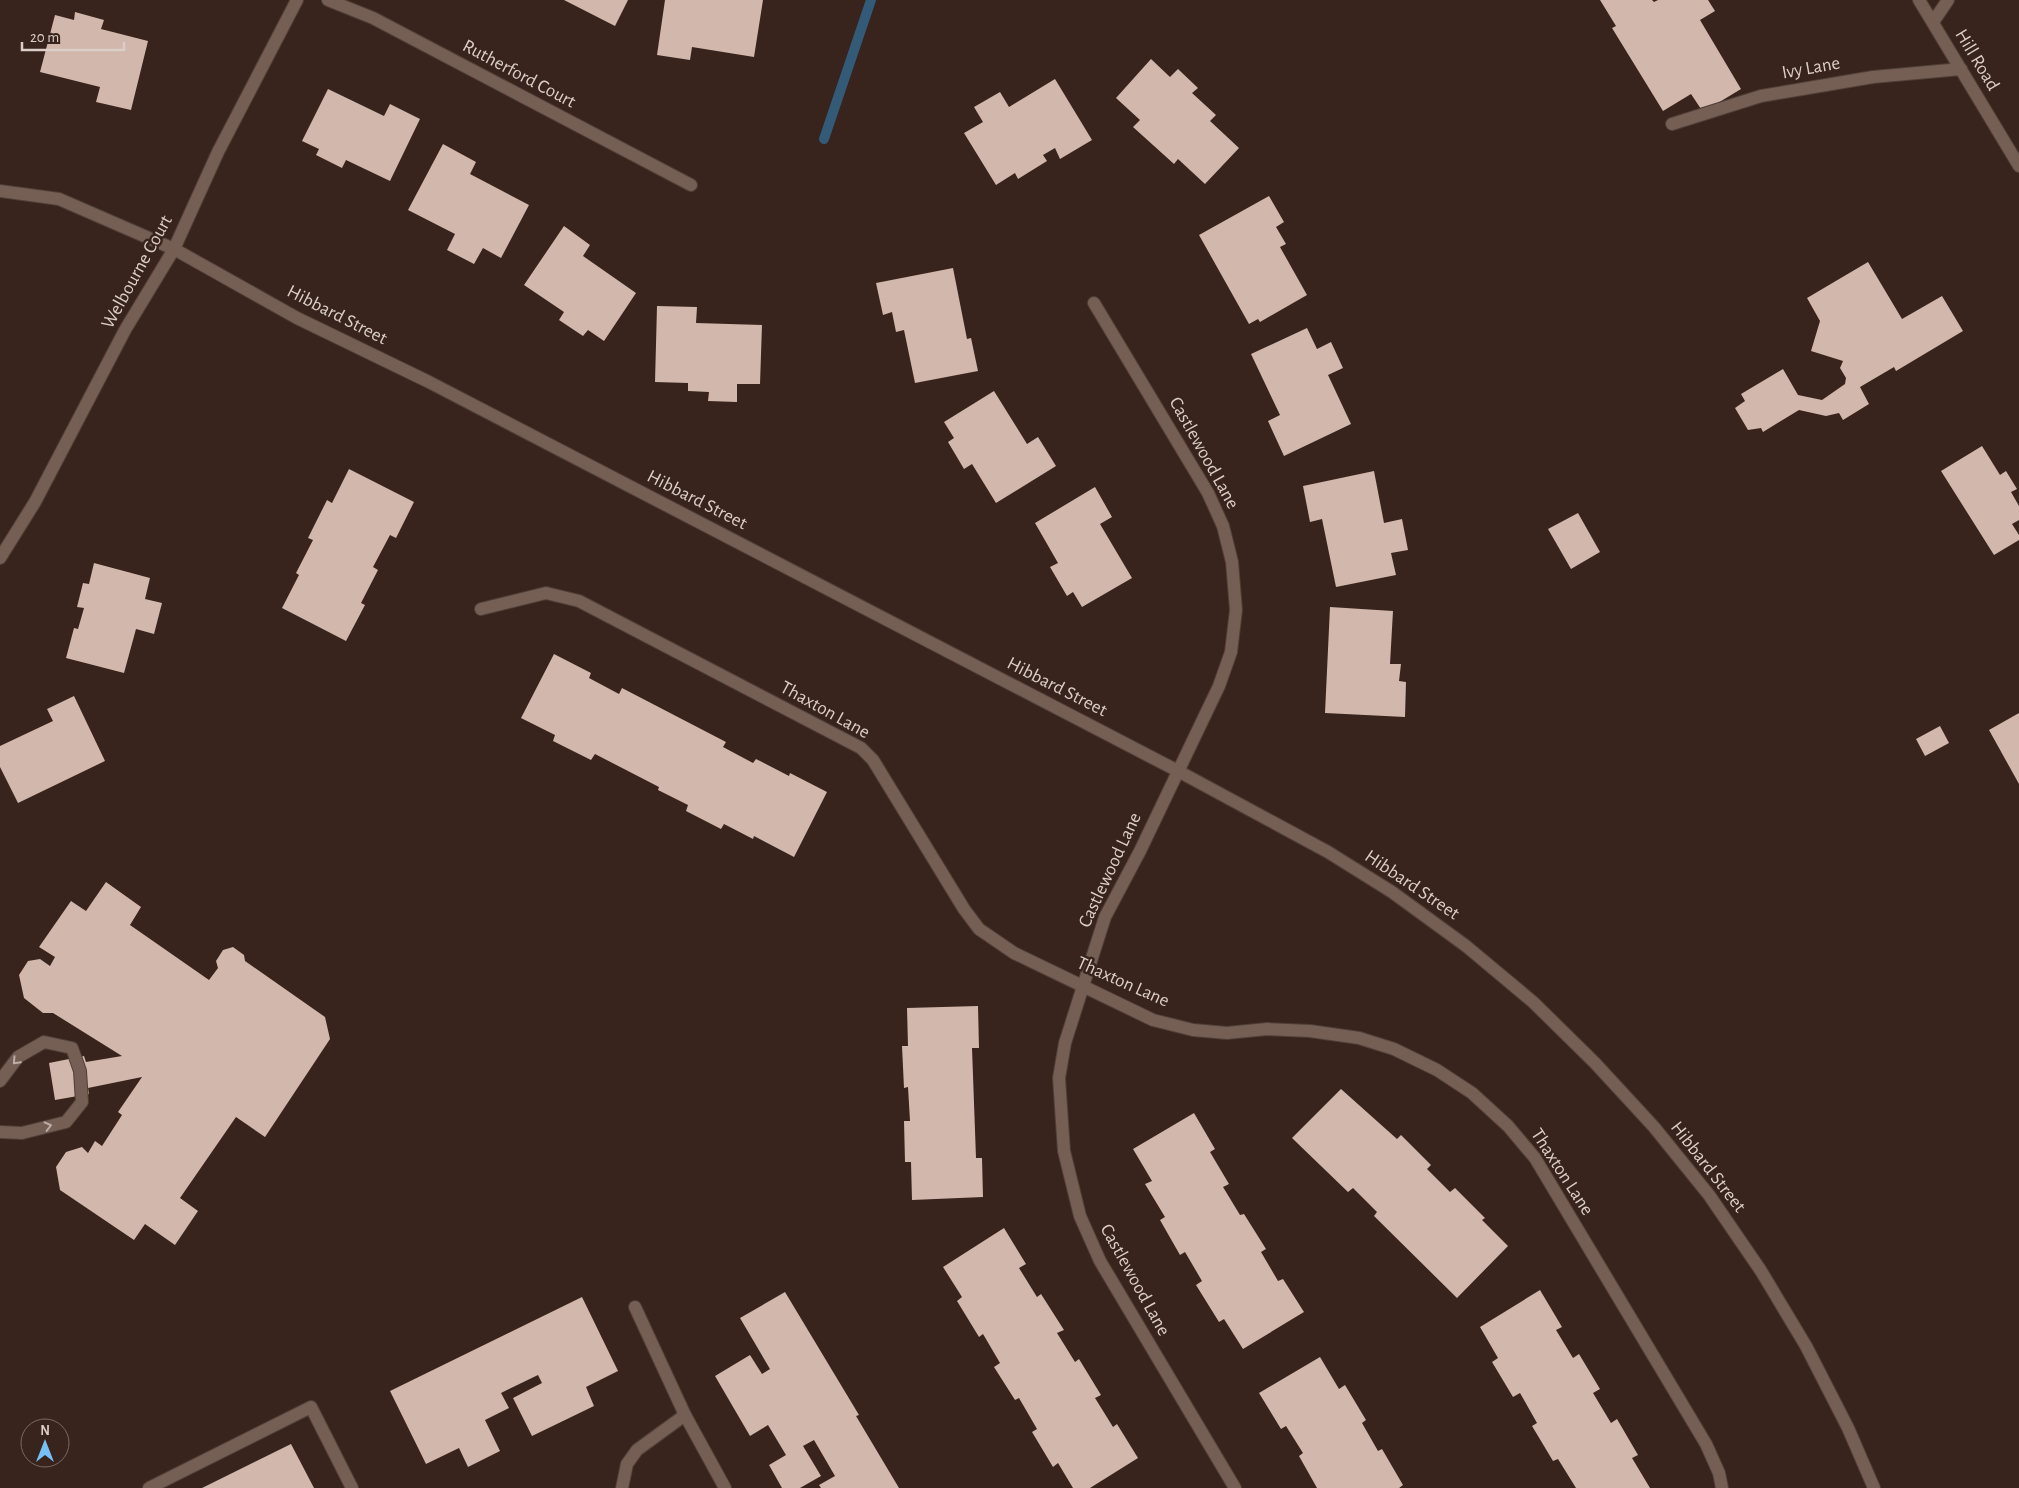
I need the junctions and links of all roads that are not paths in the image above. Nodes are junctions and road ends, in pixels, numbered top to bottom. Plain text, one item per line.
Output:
1 (297, 0) edge
2 (328, 0) edge
3 (1919, 0) edge
4 (1948, 0) edge
5 (1933, 22) junction
6 (1961, 69) junction
7 (1672, 124) dead end
8 (2019, 166) edge
9 (691, 185) dead end
10 (0, 191) edge
11 (174, 249) junction
12 (1094, 303) dead end
13 (0, 558) edge
14 (481, 609) dead end
15 (1178, 771) junction
16 (1082, 985) junction
17 (0, 1081) edge
18 (0, 1132) edge
19 (634, 1307) dead end
20 (685, 1415) junction
21 (149, 1488) edge
22 (352, 1488) edge
23 (622, 1488) edge
24 (725, 1488) edge
25 (1235, 1488) edge
26 (1722, 1488) edge
27 (1874, 1488) edge

1 - 11 street, Welbourne Court
2 - 9 street, Rutherford Court
3 - 5 street, Hill Road
4 - 5 street
5 - 6 street, Hill Road
6 - 7 street, Ivy Lane
6 - 8 street, Hill Road
10 - 11 street, Hibbard Street
11 - 13 street, Welbourne Court
11 - 15 street, Hibbard Street
12 - 15 street, Castlewood Lane
14 - 16 street, Thaxton Lane
15 - 16 street, Castlewood Lane
15 - 27 street, Hibbard Street
16 - 25 street, Castlewood Lane
16 - 26 street, Thaxton Lane
18 -> 17 street
19 - 20 street
20 - 23 street
20 - 24 street
21 - 22 street

